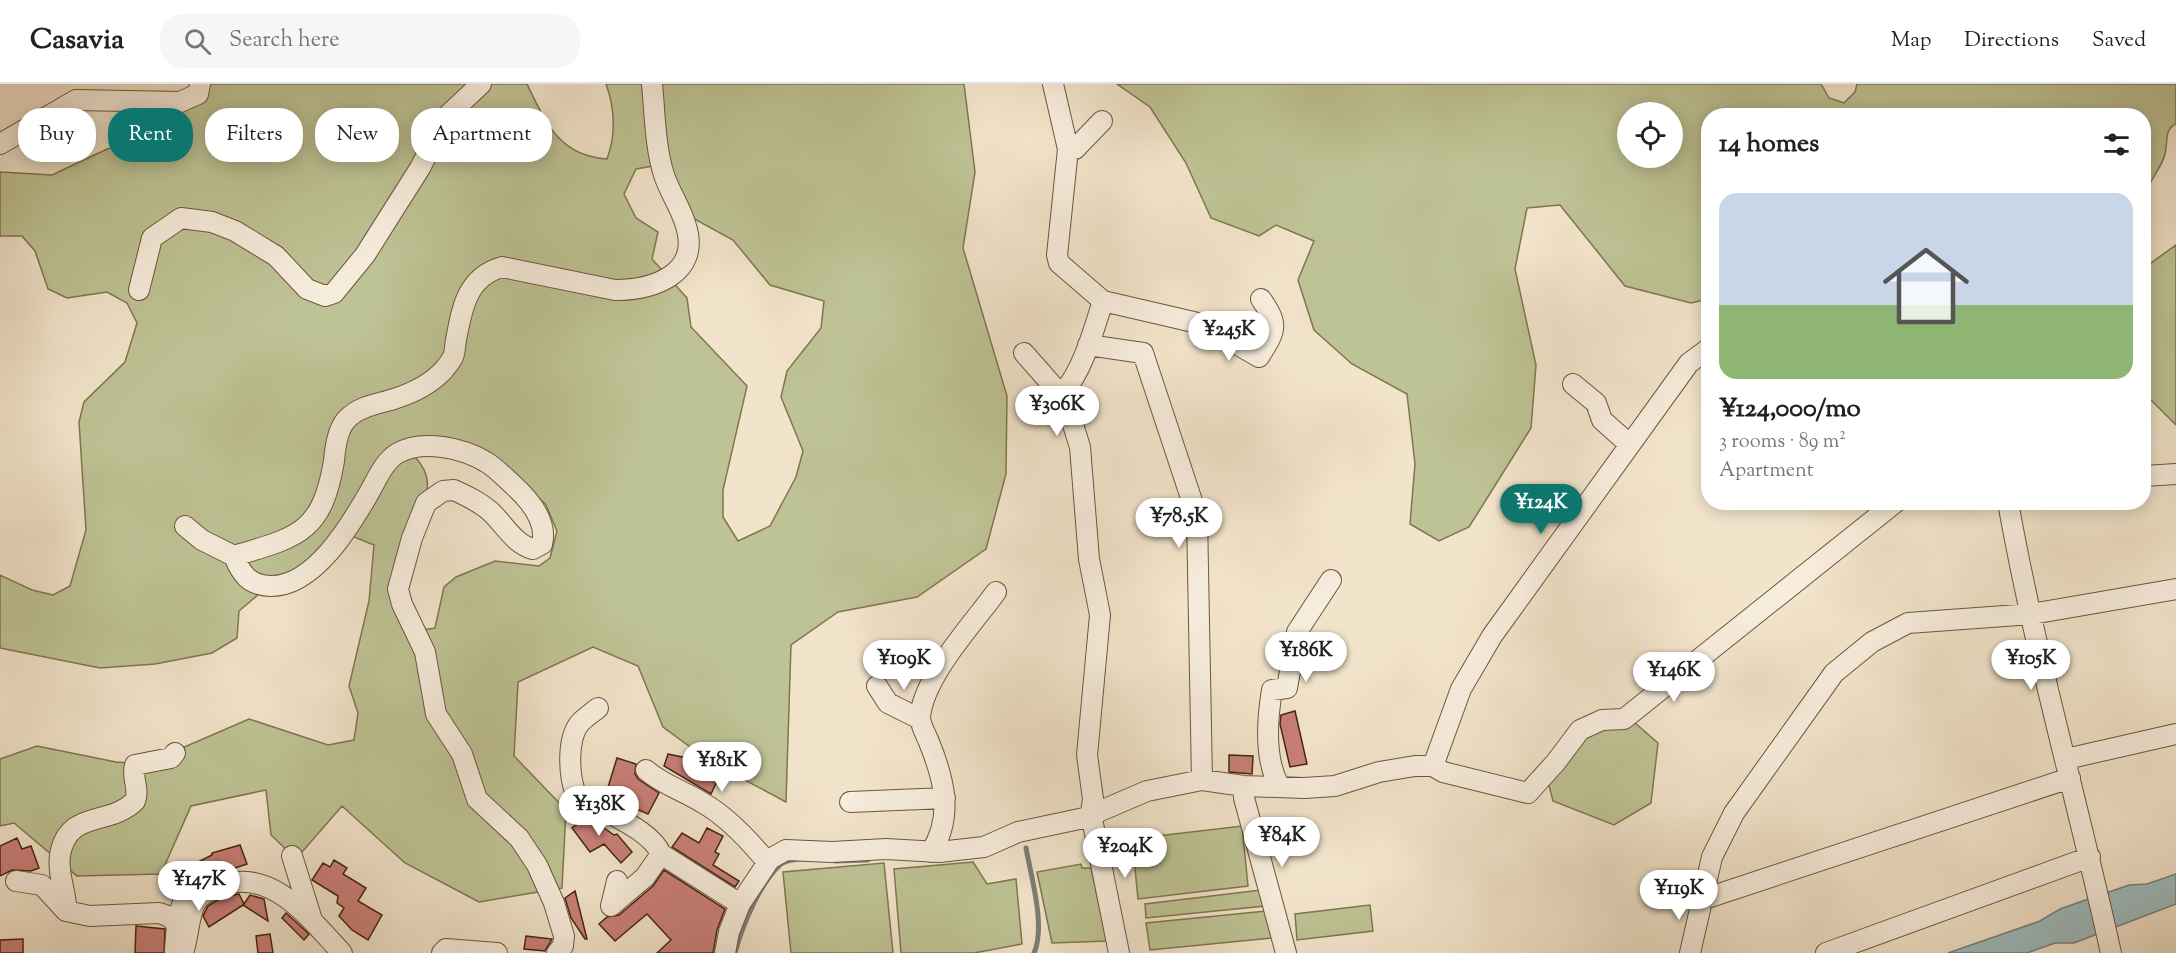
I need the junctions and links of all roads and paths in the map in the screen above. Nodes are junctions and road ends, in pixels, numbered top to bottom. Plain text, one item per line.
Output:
1 (200, 84) edge
2 (481, 84) edge
3 (652, 84) edge
4 (1053, 84) edge
5 (1102, 121) dead end
6 (0, 144) edge
7 (1068, 149) junction
8 (139, 290) dead end
9 (1261, 299) dead end
10 (1103, 301) junction
11 (1088, 345) junction
12 (1024, 353) dead end
13 (1701, 354) edge
14 (1573, 384) dead end
15 (1063, 393) junction
16 (1629, 444) junction
17 (2176, 474) edge
18 (2151, 476) edge
19 (1886, 510) edge
20 (2009, 510) edge
21 (185, 526) dead end
22 (234, 556) junction
23 (1331, 580) dead end
24 (2176, 589) edge
25 (996, 592) dead end
26 (2032, 614) junction
27 (877, 686) dead end
28 (598, 708) dead end
29 (920, 719) junction
30 (2176, 734) edge
31 (175, 753) dead end
32 (1433, 766) junction
33 (2068, 769) junction
34 (646, 770) dead end
35 (1202, 780) junction
36 (1244, 786) junction
37 (1279, 786) junction
38 (945, 798) junction
39 (850, 802) dead end
40 (1092, 814) junction
41 (931, 852) junction
42 (661, 854) junction
43 (292, 856) dead end
44 (770, 859) junction
45 (2093, 866) junction
46 (16, 881) dead end
47 (617, 881) dead end
48 (191, 886) dead end
49 (1704, 899) junction
50 (740, 904) junction
51 (66, 911) junction
52 (313, 922) junction
53 (177, 923) junction
54 (2110, 949) edge
55 (175, 953) edge
56 (183, 953) edge
57 (342, 953) edge
58 (442, 953) edge
59 (497, 953) edge
60 (557, 953) edge
61 (725, 953) edge
62 (1119, 953) edge
63 (1286, 953) edge
64 (1690, 953) edge
65 (1826, 953) edge

1 - 6 street
2 - 8 street
3 - 22 street
4 - 7 street
5 - 7 street
7 - 10 street
9 - 10 street
10 - 11 street
11 - 15 street
11 - 35 street
12 - 15 street
13 - 16 street
14 - 16 street
15 - 40 street
16 - 32 street
17 - 18 street
19 - 32 street
20 - 26 street
21 - 22 street
22 - 60 street
23 - 37 street
24 - 26 street
25 - 29 street
26 - 33 street
26 - 49 street
27 - 29 street
28 - 42 street
29 - 38 street
30 - 33 street
31 - 51 street
32 - 37 street
33 - 45 street
33 - 49 street
34 - 44 street
35 - 36 street
35 - 40 street
36 - 37 street
36 - 63 street
38 - 39 street
38 - 41 street
40 - 41 street
40 - 62 street
41 - 44 street
42 - 47 street
42 - 50 street
43 - 52 street
44 - 50 street
45 - 54 street
45 - 65 street
46 - 51 street
48 - 53 street
49 - 64 street
50 - 61 street
51 - 53 street
52 - 56 street
52 - 57 street
53 - 55 street
58 - 59 street

